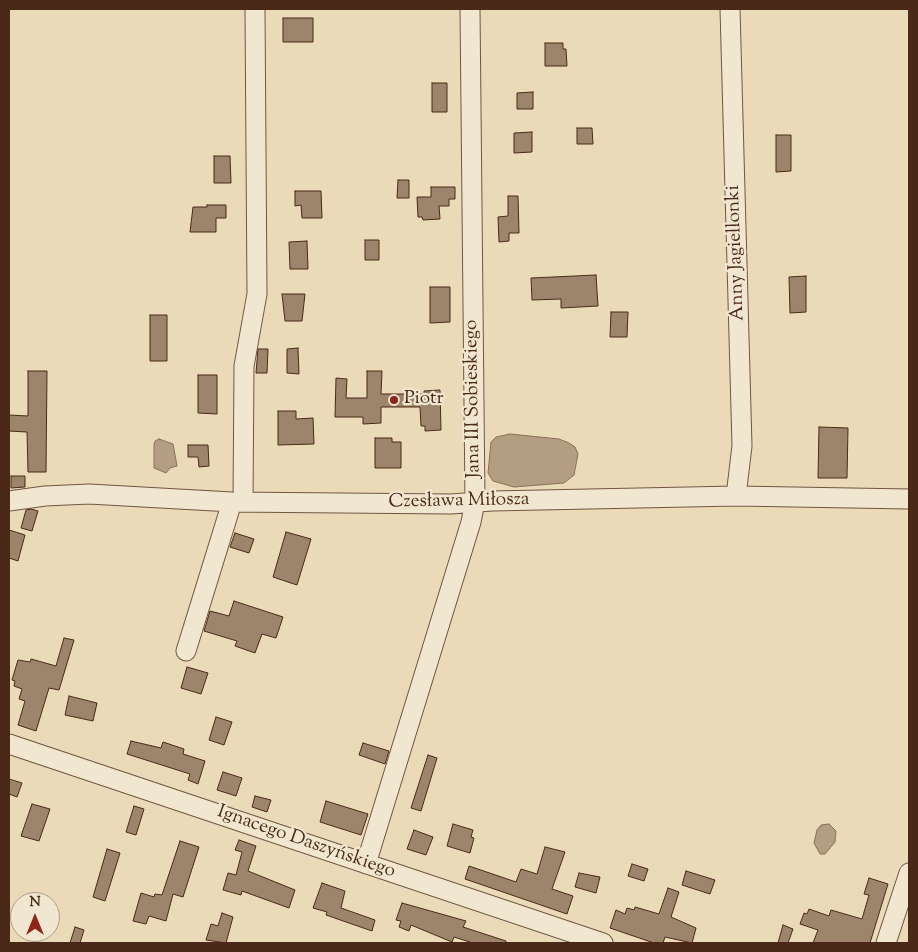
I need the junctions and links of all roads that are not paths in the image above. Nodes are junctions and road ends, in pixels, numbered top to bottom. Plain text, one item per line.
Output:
1 (255, 9) edge
2 (470, 9) edge
3 (730, 9) edge
4 (736, 496) junction
5 (909, 499) edge
6 (9, 500) edge
7 (237, 502) junction
8 (475, 502) junction
9 (186, 651) dead end
10 (9, 744) edge
11 (366, 864) junction
12 (909, 873) edge
13 (603, 943) edge
14 (886, 943) edge

1 - 7 street
2 - 8 street, Jana III Sobieskiego
3 - 4 street, Anny Jagiellonki
4 - 5 street, Czesława Miłosza
4 - 8 street, Czesława Miłosza
6 - 7 street, Czesława Miłosza
7 - 8 street, Czesława Miłosza
7 - 9 street
8 - 11 street, Jana III Sobieskiego
10 - 11 street, Ignacego Daszyńskiego
11 - 13 street, Ignacego Daszyńskiego
12 - 14 street

